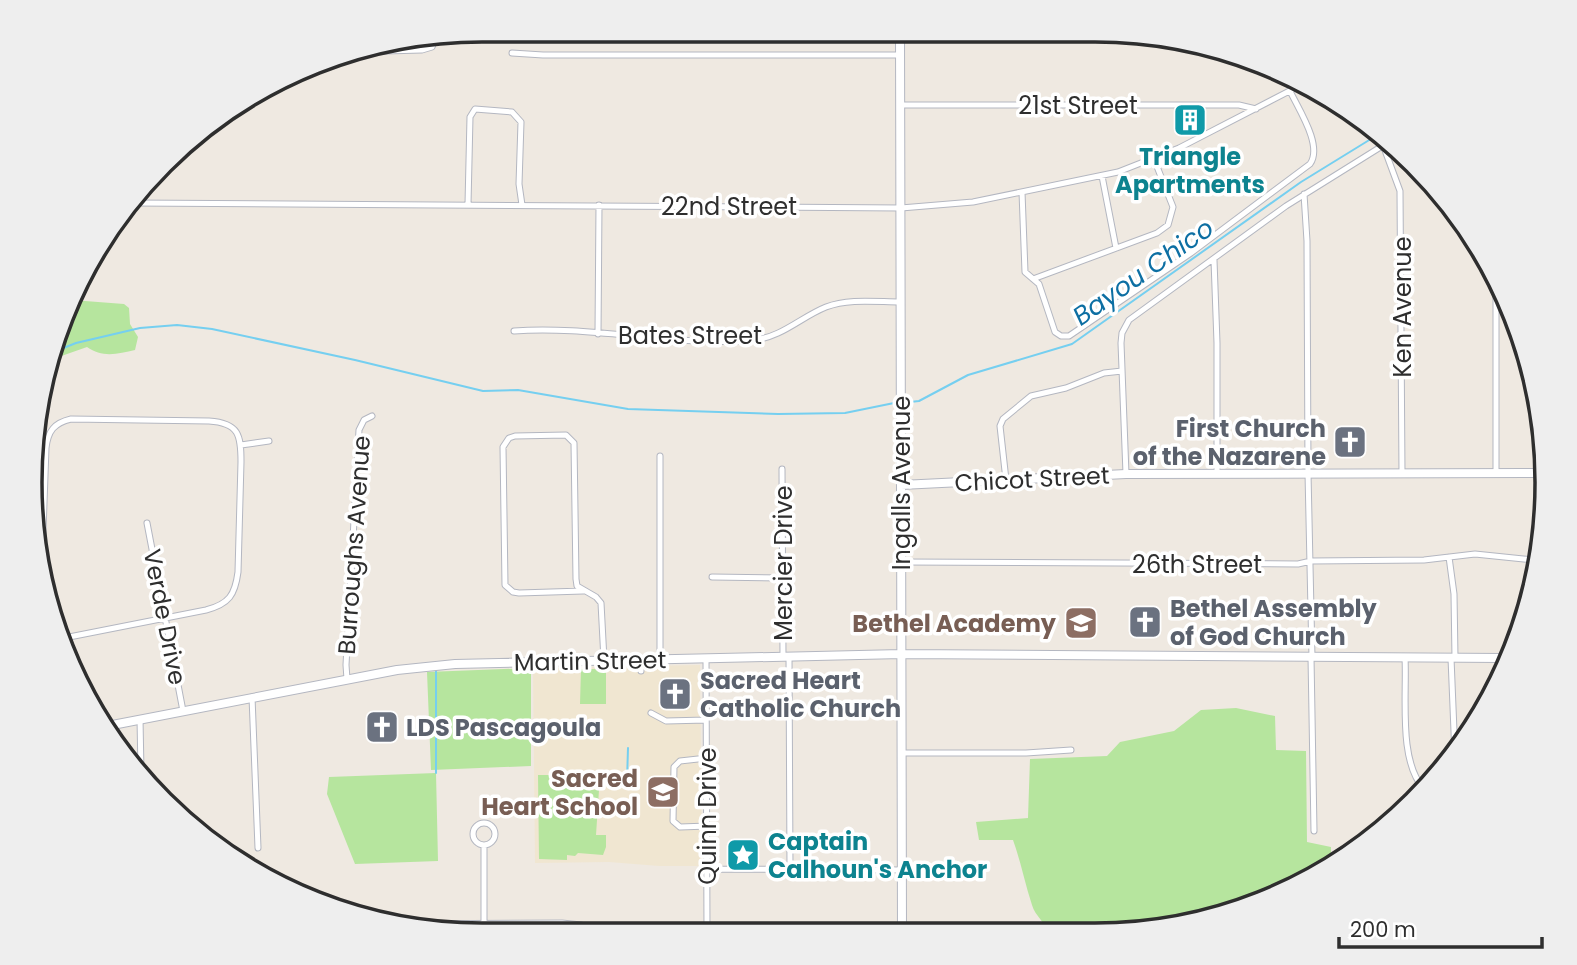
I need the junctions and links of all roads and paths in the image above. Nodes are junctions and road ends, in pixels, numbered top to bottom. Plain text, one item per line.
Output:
1 (900, 42) edge
2 (433, 45) edge
3 (394, 51) edge
4 (512, 53) dead end
5 (900, 55) junction
6 (1293, 89) edge
7 (1290, 91) junction
8 (900, 105) junction
9 (1256, 109) junction
10 (1380, 147) edge
11 (1388, 154) edge
12 (1154, 159) junction
13 (1102, 176) junction
14 (1022, 192) junction
15 (1304, 194) junction
16 (142, 203) edge
17 (468, 204) junction
18 (522, 205) junction
19 (599, 205) junction
20 (901, 208) junction
21 (1116, 248) junction
22 (1214, 260) junction
23 (1033, 279) junction
24 (901, 302) junction
25 (1496, 302) edge
26 (514, 331) dead end
27 (598, 334) junction
28 (1122, 371) junction
29 (372, 416) dead end
30 (269, 441) dead end
31 (241, 445) junction
32 (660, 456) dead end
33 (782, 469) dead end
34 (1217, 473) junction
35 (1308, 473) junction
36 (1402, 473) junction
37 (1496, 473) junction
38 (1535, 473) edge
39 (1126, 474) junction
40 (1006, 480) junction
41 (901, 485) junction
42 (44, 516) edge
43 (147, 523) dead end
44 (1449, 557) junction
45 (1528, 559) edge
46 (1311, 561) junction
47 (901, 562) junction
48 (712, 577) dead end
49 (783, 578) junction
50 (575, 588) junction
51 (164, 618) junction
52 (70, 637) edge
53 (902, 654) junction
54 (786, 656) junction
55 (1311, 657) junction
56 (1405, 657) junction
57 (1453, 657) junction
58 (706, 658) junction
59 (1498, 658) edge
60 (641, 659) junction
61 (660, 659) junction
62 (604, 660) junction
63 (641, 671) dead end
64 (348, 679) junction
65 (252, 698) junction
66 (183, 711) junction
67 (651, 713) dead end
68 (140, 719) junction
69 (706, 720) junction
70 (114, 725) edge
71 (1455, 736) edge
72 (1071, 750) dead end
73 (902, 753) junction
74 (707, 758) junction
75 (141, 761) edge
76 (1418, 782) edge
77 (708, 826) junction
78 (1314, 831) dead end
79 (484, 845) junction
80 (258, 848) dead end
81 (707, 869) junction
82 (790, 869) junction
83 (903, 870) junction
84 (484, 923) edge
85 (707, 923) edge
86 (902, 923) edge

1 - 5 main road, Ingalls Avenue
2 - 3 street
4 - 5 street
5 - 8 main road, Ingalls Avenue
6 - 7 street, 22nd Street
7 - 9 street, 22nd Street
7 - 23 street
8 - 9 street, 21st Street
8 - 20 main road, Ingalls Avenue
9 - 12 street, 22nd Street
10 - 15 street
11 - 36 street, Ken Avenue
12 - 13 street, 22nd Street
12 - 21 street
13 - 14 street, 22nd Street
13 - 21 street
14 - 20 street, 22nd Street
14 - 23 street
15 - 22 street
15 - 35 street
16 - 17 street, 22nd Street
17 - 18 street, 22nd Street
17 - 18 street
18 - 19 street, 22nd Street
19 - 20 street, 22nd Street
19 - 27 street
20 - 24 main road, Ingalls Avenue
21 - 23 street
22 - 28 street
22 - 34 street
24 - 27 street, Bates Street
24 - 41 main road, Ingalls Avenue
25 - 37 street
26 - 27 street, Bates Street
28 - 39 street
28 - 40 street
29 - 64 street, Burroughs Avenue
30 - 31 street
31 - 42 street
31 - 51 street
32 - 61 street
33 - 49 street, Mercier Drive
34 - 35 main road, Chicot Street
34 - 39 main road, Chicot Street
35 - 36 main road, Chicot Street
35 - 46 street
36 - 37 main road, Chicot Street
37 - 38 main road, Chicot Street
39 - 40 main road, Chicot Street
40 - 41 main road, Chicot Street
41 - 47 main road, Ingalls Avenue
43 - 51 street, Verde Drive
44 - 45 street, 26th Street
44 - 46 street, 26th Street
44 - 57 street
46 - 47 street, 26th Street
46 - 55 street
47 - 53 main road, Ingalls Avenue
48 - 49 street
49 - 54 street, Mercier Drive
50 - 50 street
50 - 62 street
51 - 52 street
51 - 66 street, Verde Drive
53 - 54 main road, Martin Street
53 - 55 main road, Martin Street
53 - 73 main road, Ingalls Avenue
54 - 58 main road, Martin Street
54 - 82 street, Mercier Drive
55 - 56 main road, Martin Street
55 - 78 street
56 - 57 main road, Martin Street
56 - 76 street
57 - 59 main road, Martin Street
57 - 71 street
58 - 61 main road, Martin Street
58 - 69 street, Quinn Drive
60 - 61 main road, Martin Street
60 - 62 main road, Martin Street
60 - 63 street
62 - 64 main road, Martin Street
64 - 65 main road, Martin Street
65 - 66 main road, Martin Street
65 - 80 street
66 - 68 main road, Martin Street
67 - 69 street
68 - 70 main road, Martin Street
68 - 75 street
69 - 74 street, Quinn Drive
72 - 73 street
73 - 83 main road, Ingalls Avenue
74 - 77 street, Quinn Drive
74 - 77 street
77 - 81 street, Quinn Drive
79 - 79 street
79 - 84 street
81 - 82 street
81 - 85 street, Quinn Drive
82 - 83 street
83 - 86 main road, Ingalls Avenue

